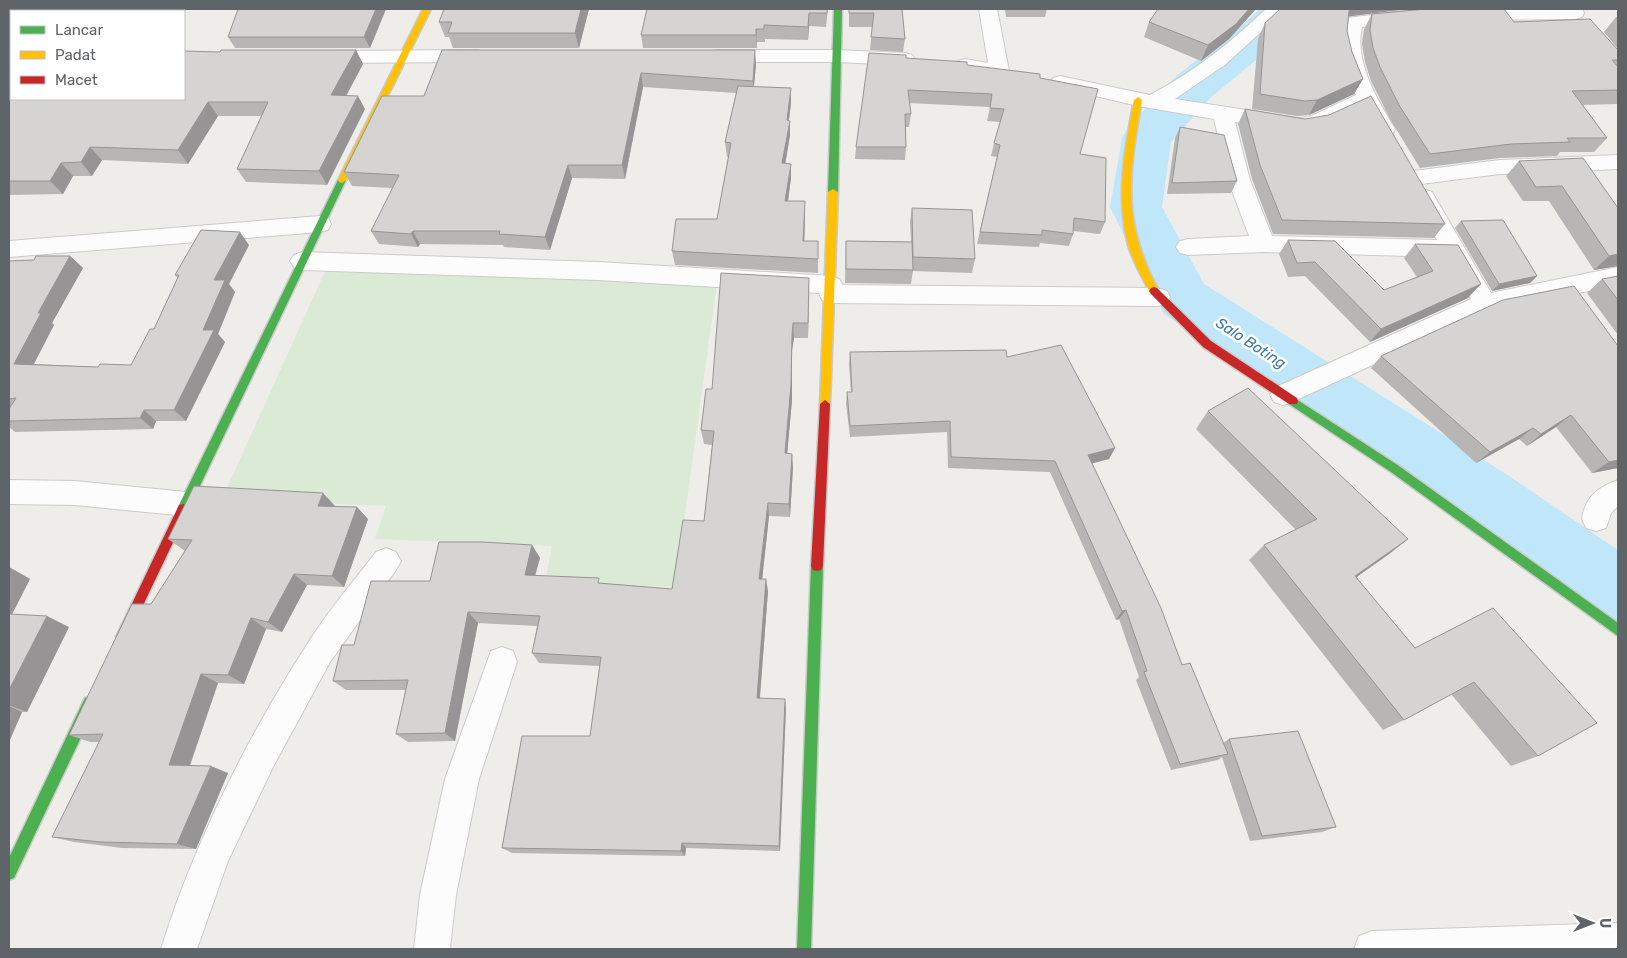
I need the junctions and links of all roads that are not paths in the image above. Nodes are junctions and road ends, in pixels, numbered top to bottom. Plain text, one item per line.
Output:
1 (427, 9) edge
2 (838, 9) edge
3 (988, 9) edge
4 (1276, 9) edge
5 (1456, 11) edge
6 (1578, 16) edge
7 (492, 56) edge
8 (698, 56) edge
9 (836, 56) junction
10 (306, 57) edge
11 (404, 57) junction
12 (924, 61) edge
13 (949, 63) edge
14 (1042, 79) edge
15 (1368, 97) junction
16 (1153, 102) junction
17 (1215, 111) junction
18 (1404, 162) junction
19 (1618, 162) edge
20 (320, 224) junction
21 (1264, 244) junction
22 (1188, 246) dead end
23 (9, 249) edge
24 (1453, 250) junction
25 (302, 262) junction
26 (1618, 276) edge
27 (1567, 286) junction
28 (831, 289) junction
29 (1158, 297) junction
30 (1485, 303) junction
31 (1584, 310) edge
32 (1288, 392) junction
33 (9, 492) edge
34 (1618, 492) edge
35 (186, 504) junction
36 (1596, 519) dead end
37 (386, 561) dead end
38 (1618, 630) edge
39 (117, 648) edge
40 (502, 662) dead end
41 (95, 693) edge
42 (9, 873) edge
43 (1618, 941) edge
44 (179, 949) edge
45 (432, 949) edge
46 (804, 949) edge
47 (1372, 949) edge

1 - 11 street
2 - 9 street
3 - 13 street
4 - 16 street
5 - 6 street
5 - 15 street
7 - 11 street
8 - 9 street
9 - 12 street
9 - 28 street
10 - 11 street
11 - 20 street
14 - 16 street
15 - 17 street
15 - 18 street
16 - 17 street
16 - 29 street
17 - 21 street
18 - 19 street
18 - 24 street
20 - 23 street
20 - 25 street
21 - 22 street
21 - 24 street
24 - 30 street
25 - 28 street
25 - 35 street
26 - 27 street
27 - 30 street
27 - 31 street
28 - 29 street
28 - 46 street
29 - 32 street
30 - 32 street
32 - 38 street
33 - 35 street
34 - 36 street
35 - 39 street
37 - 44 street
40 - 45 street
41 - 42 street
43 - 47 street

